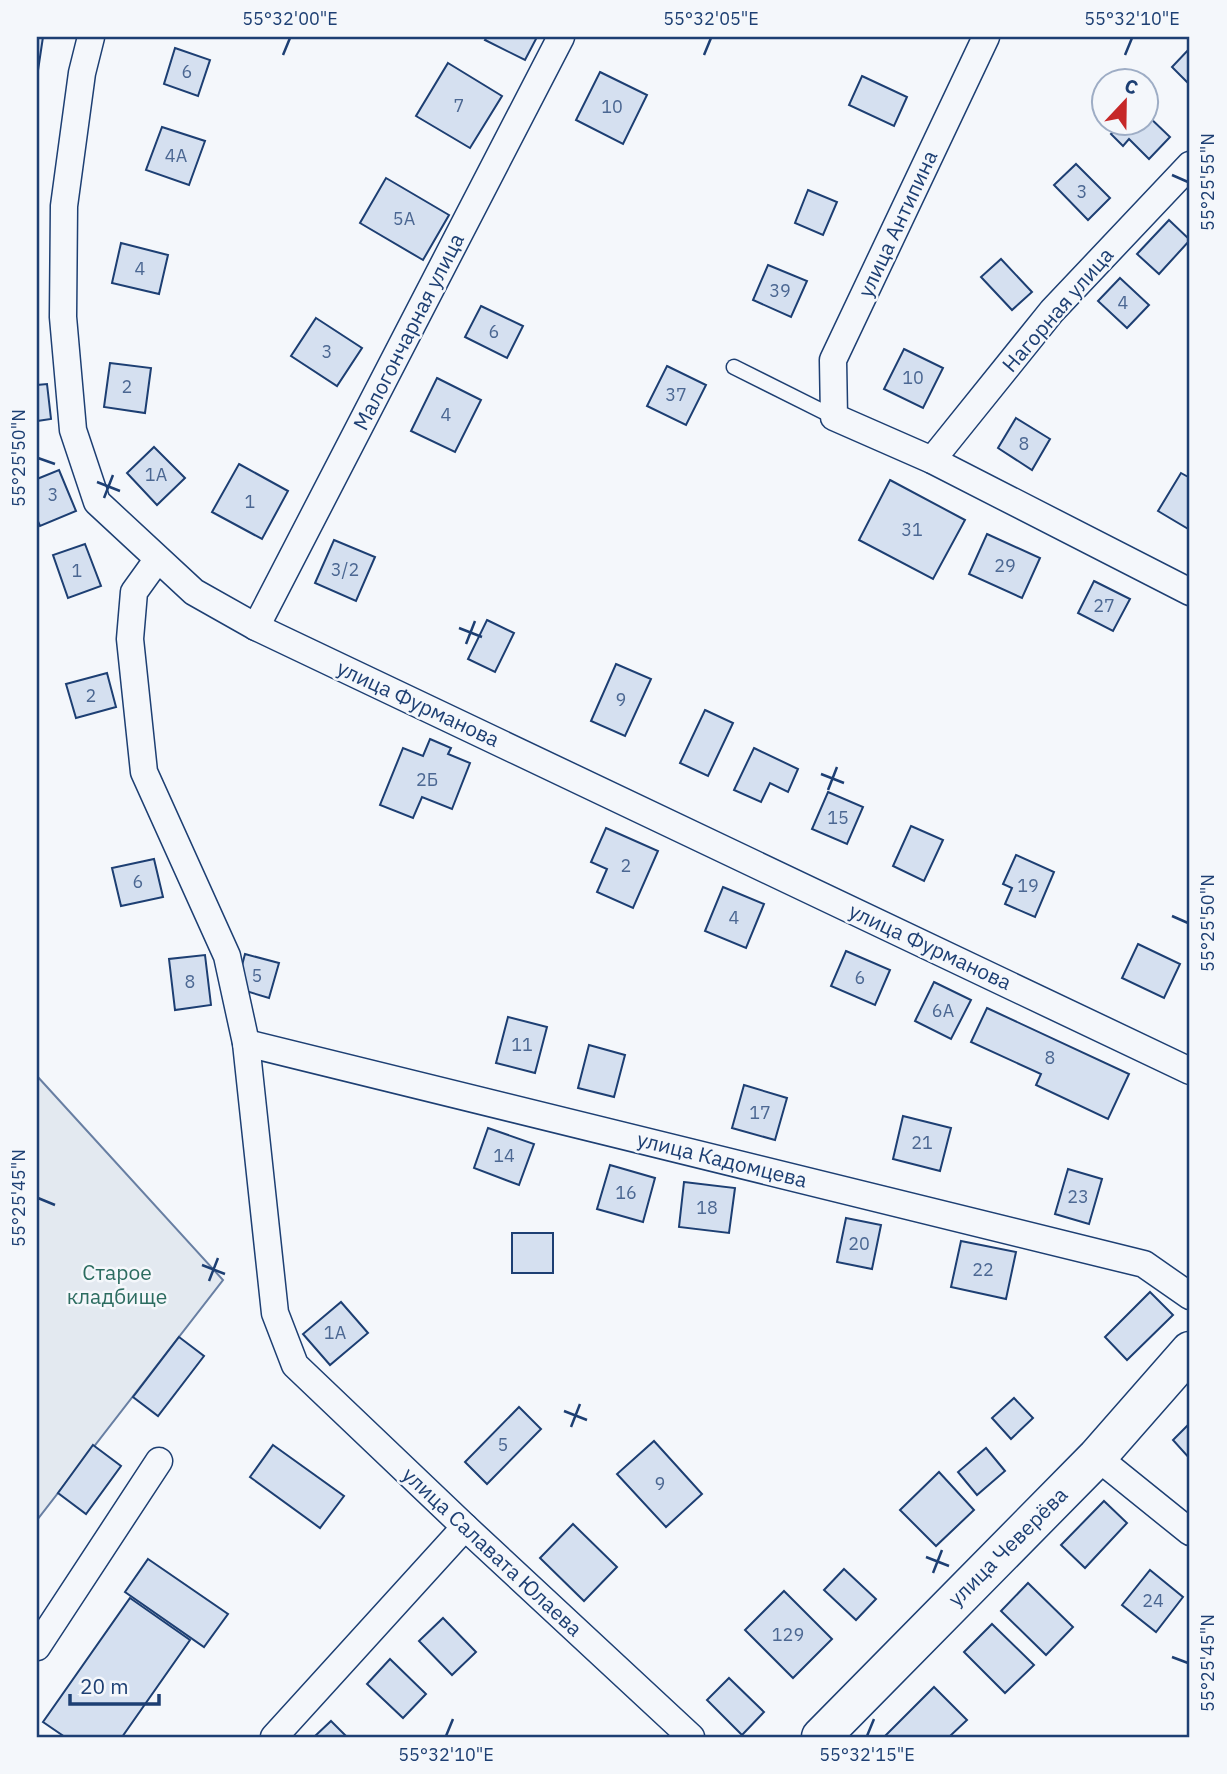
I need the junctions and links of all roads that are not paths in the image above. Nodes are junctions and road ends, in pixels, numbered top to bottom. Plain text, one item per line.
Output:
1 (92, 37) edge
2 (561, 37) edge
3 (986, 37) edge
4 (1190, 165) edge
5 (734, 367) dead end
6 (834, 417) junction
7 (932, 460) junction
8 (157, 560) junction
9 (1190, 592) edge
10 (256, 627) junction
11 (246, 1042) junction
12 (1190, 1070) edge
13 (1190, 1296) edge
14 (1190, 1351) edge
15 (1097, 1457) junction
16 (159, 1461) dead end
17 (464, 1527) junction
18 (1190, 1532) edge
19 (37, 1647) edge
20 (274, 1737) edge
21 (691, 1737) edge
22 (821, 1737) edge

1 - 8 street, улица Фурманова
2 - 10 street, Малогончарная улица
3 - 6 street, улица Антипина
4 - 7 street, Нагорная улица
5 - 6 lane
6 - 7 street
7 - 9 street
8 - 10 street, улица Фурманова
8 - 11 street
10 - 12 street, улица Фурманова
11 - 13 street, улица Кадомцева
11 - 17 street, улица Салавата Юлаева
14 - 15 street, улица Чеверёва
15 - 18 street
15 - 22 street, улица Чеверёва
16 - 19 street
17 - 20 street
17 - 21 street, улица Салавата Юлаева

